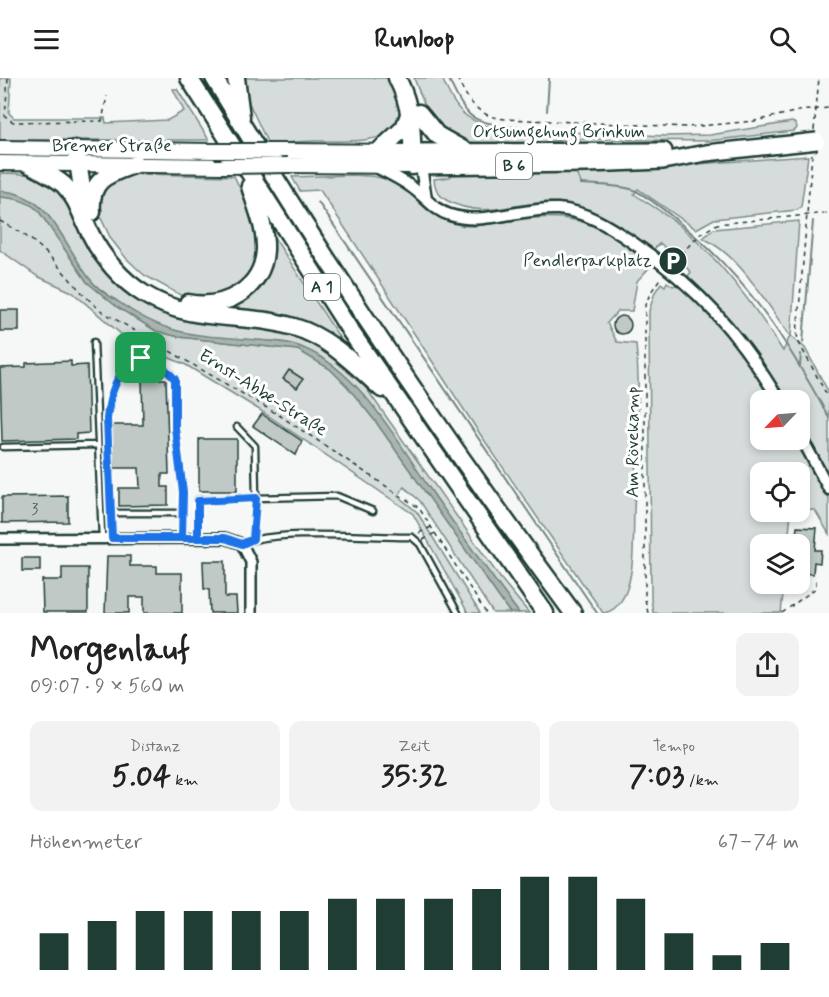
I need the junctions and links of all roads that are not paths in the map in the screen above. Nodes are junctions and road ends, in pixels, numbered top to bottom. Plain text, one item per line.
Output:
1 (189, 78) edge
2 (214, 78) edge
3 (236, 78) edge
4 (397, 78) edge
5 (406, 78) edge
6 (414, 112) junction
7 (243, 127) junction
8 (816, 141) edge
9 (0, 148) edge
10 (468, 153) junction
11 (706, 153) junction
12 (76, 159) junction
13 (376, 159) junction
14 (417, 159) junction
15 (0, 164) edge
16 (29, 164) junction
17 (136, 164) junction
18 (245, 168) junction
19 (422, 196) junction
20 (75, 198) junction
21 (97, 228) junction
22 (94, 342) dead end
23 (772, 390) edge
24 (400, 406) junction
25 (237, 427) dead end
26 (98, 445) junction
27 (3, 447) dead end
28 (808, 450) edge
29 (829, 489) edge
30 (256, 498) junction
31 (373, 511) dead end
32 (111, 513) junction
33 (182, 513) junction
34 (102, 538) junction
35 (112, 538) junction
36 (182, 538) junction
37 (198, 538) junction
38 (0, 539) edge
39 (253, 539) junction
40 (242, 544) junction
41 (251, 613) edge
42 (458, 613) edge
43 (545, 613) edge
44 (573, 613) edge

1 - 18 highway, A 1
2 - 7 highway, A 1
3 - 7 highway
4 - 6 highway
5 - 6 highway
6 - 10 highway
6 - 13 highway
6 - 14 highway
7 - 44 highway, A 1
8 - 11 highway, Ortsumgehung Brinkum / B 6
9 - 12 main road, Bremer Straße / B 6
10 - 11 highway, Ortsumgehung Brinkum / B 6
10 - 14 highway, Ortsumgehung Brinkum / B 6
11 - 14 highway, Ortsumgehung Brinkum / B 6
12 - 13 main road, Bremer Straße / B 6, bridge
12 - 16 main road, Bremer Straße / B 6
12 - 17 main road, Bremer Straße / B 6
12 - 20 highway
12 - 21 highway
13 - 14 main road, B 6
13 - 17 main road, Bremer Straße / B 6, bridge
13 - 19 street
14 - 19 street
15 - 16 main road, Bremer Straße / B 6
16 - 20 highway
17 - 21 highway
18 - 21 highway
18 - 24 highway, A 1
19 - 23 street
20 - 24 highway
22 - 26 lane
24 - 43 highway, A 1
25 - 30 lane
26 - 27 lane
26 - 34 lane
28 - 29 street
30 - 31 lane
30 - 37 lane
30 - 39 lane
32 - 33 lane
32 - 33 lane
32 - 35 lane
33 - 36 lane
34 - 35 street
34 - 38 street
35 - 36 street
36 - 37 street
37 - 40 street
39 - 40 lane
39 - 42 lane
40 - 41 street

